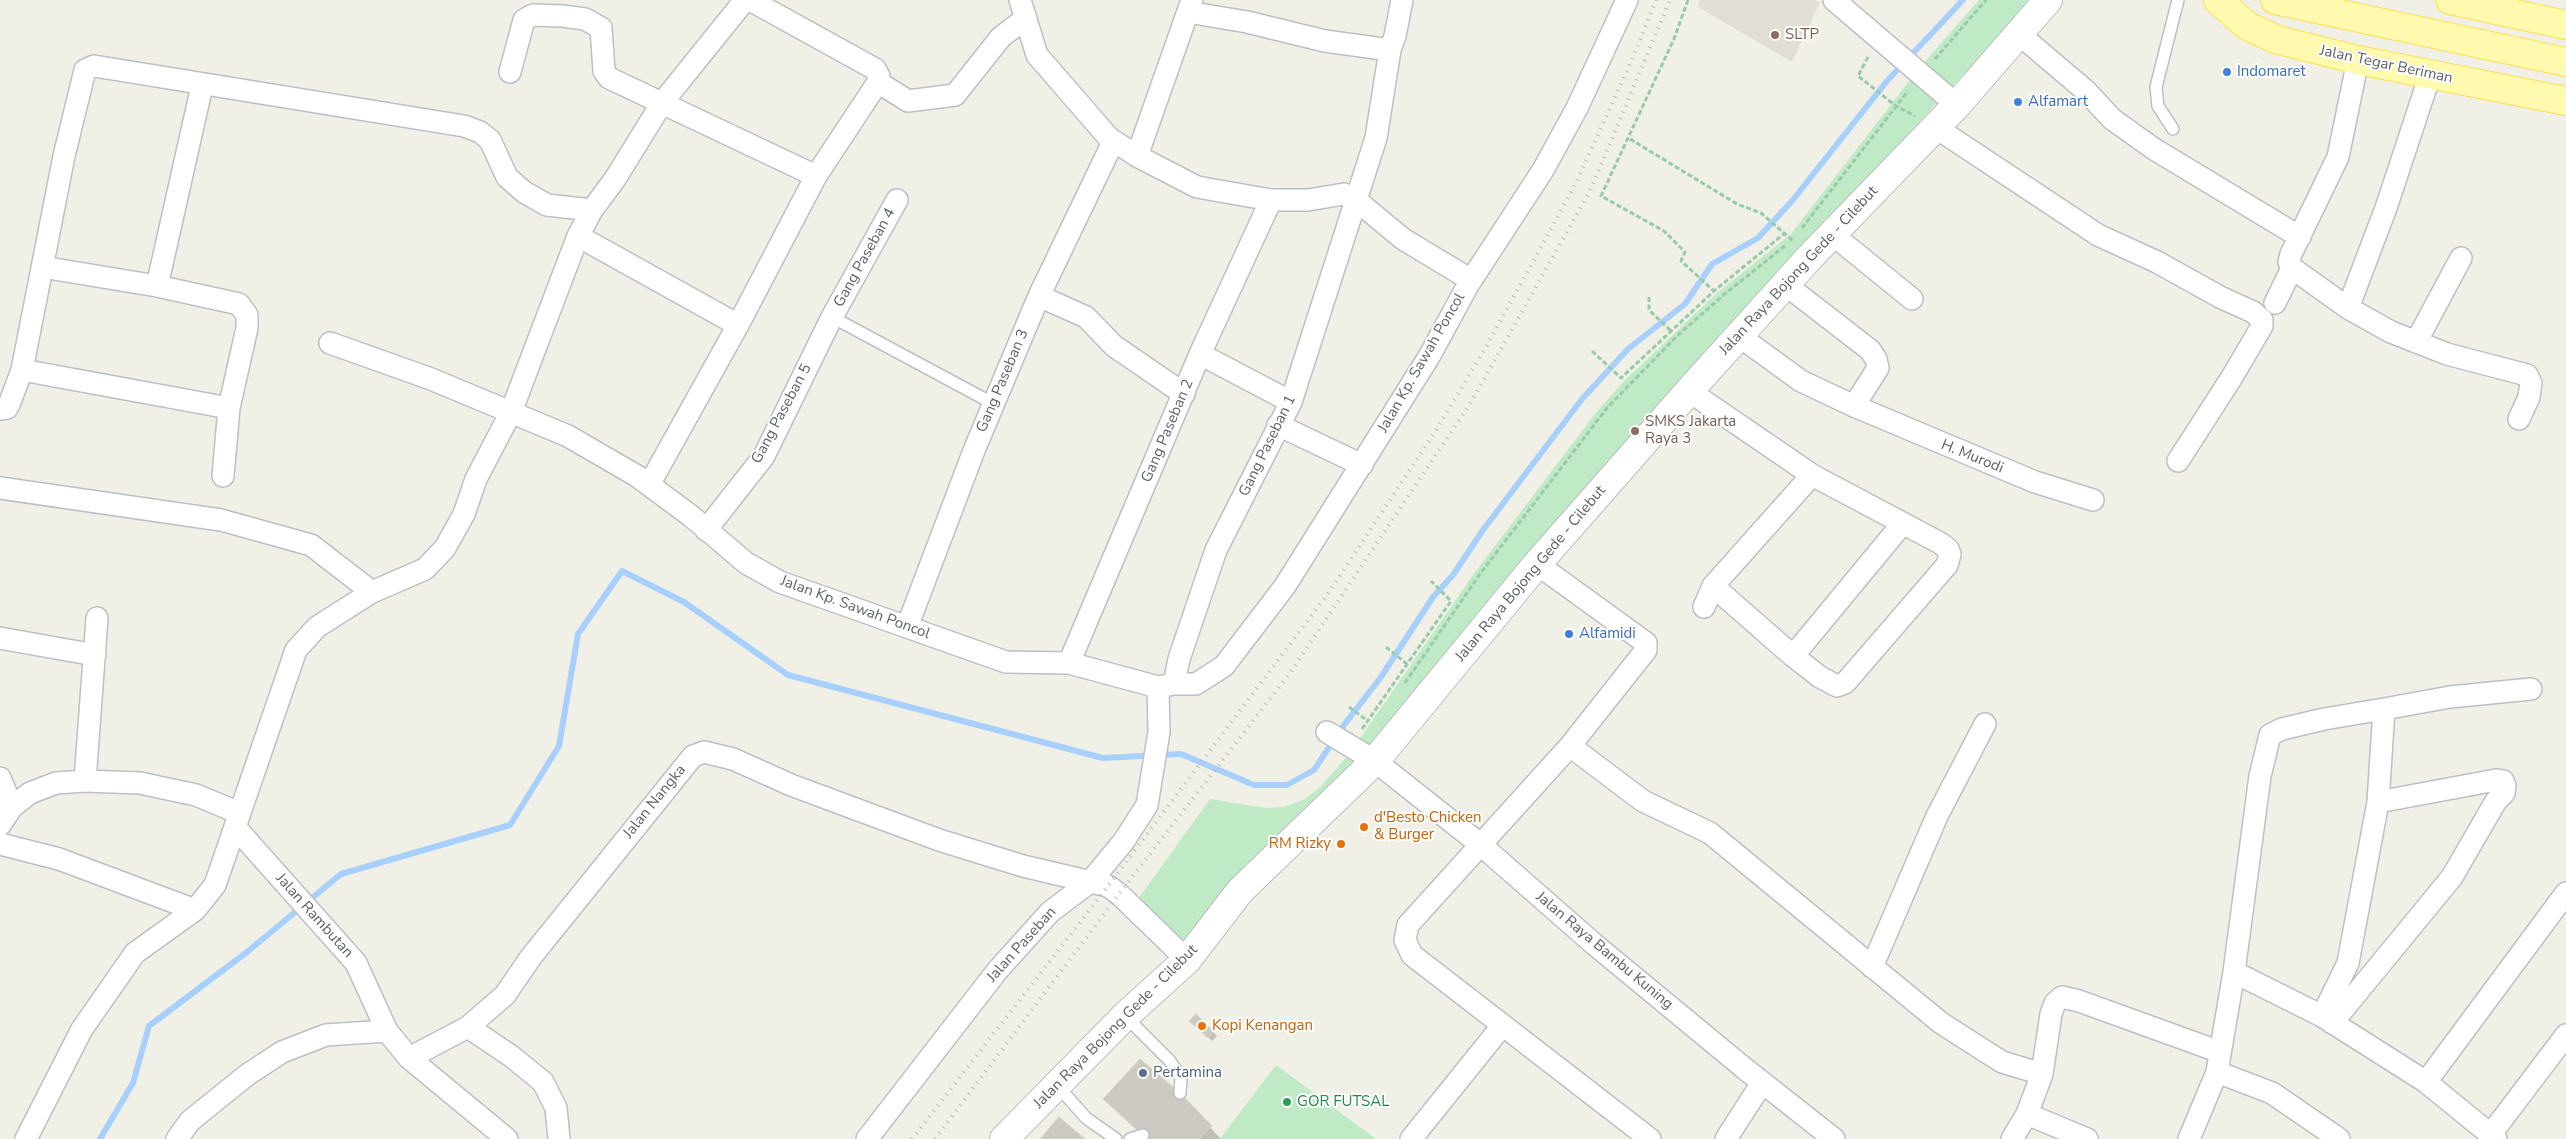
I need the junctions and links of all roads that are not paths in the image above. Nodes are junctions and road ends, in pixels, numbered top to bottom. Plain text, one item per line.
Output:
1 (745, 0) edge
2 (750, 0) edge
3 (1402, 0) edge
4 (1627, 0) edge
5 (1834, 0) edge
6 (2048, 0) edge
7 (2178, 0) edge
8 (2218, 0) edge
9 (2275, 0) edge
10 (2450, 0) edge
11 (1190, 6) edge
12 (1023, 9) edge
13 (2566, 25) edge
14 (2019, 34) junction
15 (1390, 50) junction
16 (2358, 60) junction
17 (2566, 62) edge
18 (510, 72) dead end
19 (2430, 75) junction
20 (878, 82) junction
21 (202, 86) junction
22 (2566, 102) edge
23 (662, 103) junction
24 (1957, 104) junction
25 (1935, 127) junction
26 (2173, 129) dead end
27 (1113, 142) junction
28 (1137, 156) junction
29 (816, 176) junction
30 (897, 200) dead end
31 (1272, 200) junction
32 (1356, 200) junction
33 (592, 210) junction
34 (1832, 234) junction
35 (578, 236) junction
36 (2300, 238) junction
37 (2461, 258) dead end
38 (42, 267) junction
39 (2292, 268) junction
40 (1471, 280) junction
41 (1786, 285) junction
42 (156, 286) junction
43 (1039, 296) junction
44 (1912, 298) dead end
45 (2275, 303) dead end
46 (2348, 308) junction
47 (832, 317) junction
48 (738, 325) junction
49 (1739, 336) junction
50 (2416, 342) junction
51 (330, 343) dead end
52 (1200, 354) junction
53 (22, 370) junction
54 (1689, 391) junction
55 (1184, 394) junction
56 (1291, 402) junction
57 (994, 404) junction
58 (1854, 406) junction
59 (229, 408) junction
60 (0, 409) edge
61 (511, 412) junction
62 (2519, 420) dead end
63 (1278, 425) junction
64 (2178, 461) dead end
65 (1362, 465) junction
66 (1812, 474) junction
67 (223, 476) dead end
68 (648, 485) junction
69 (0, 488) edge
70 (2093, 500) dead end
71 (1903, 523) junction
72 (706, 530) junction
73 (1537, 564) junction
74 (1713, 586) junction
75 (372, 592) junction
76 (1704, 607) dead end
77 (97, 618) dead end
78 (907, 627) junction
79 (0, 638) edge
80 (95, 655) junction
81 (1792, 656) junction
82 (1069, 663) junction
83 (1166, 686) junction
84 (2531, 689) dead end
85 (2384, 708) junction
86 (1985, 724) dead end
87 (1327, 732) dead end
88 (1570, 746) junction
89 (1375, 761) junction
90 (0, 778) edge
91 (85, 781) junction
92 (2378, 802) junction
93 (12, 807) junction
94 (237, 820) junction
95 (0, 825) edge
96 (0, 844) edge
97 (1481, 845) junction
98 (1090, 882) junction
99 (2566, 894) edge
100 (195, 910) junction
101 (1187, 960) junction
102 (1872, 967) junction
103 (2234, 972) junction
104 (1125, 1016) junction
105 (2327, 1019) junction
106 (1502, 1026) junction
107 (468, 1027) junction
108 (387, 1032) junction
109 (2566, 1035) edge
110 (409, 1058) junction
111 (2218, 1062) junction
112 (2034, 1072) junction
113 (2426, 1082) junction
114 (1762, 1083) junction
115 (1056, 1085) junction
116 (1180, 1093) dead end
117 (2027, 1114) junction
118 (1137, 1137) edge
119 (2493, 1137) edge
120 (26, 1139) edge
121 (177, 1139) edge
122 (507, 1139) edge
123 (558, 1139) edge
124 (866, 1139) edge
125 (1004, 1139) edge
126 (1116, 1139) edge
127 (1130, 1139) edge
128 (1411, 1139) edge
129 (1650, 1139) edge
130 (1726, 1139) edge
131 (1834, 1139) edge
132 (2012, 1139) edge
133 (2087, 1139) edge
134 (2189, 1139) edge
135 (2338, 1139) edge

1 - 23 street
2 - 20 street
3 - 15 street, Gang Paseban 1
4 - 40 street, Jalan Kp. Sawah Poncol
5 - 24 street
6 - 14 main road, Jalan Raya Bojong Gede - Cilebut
7 - 26 lane
8 - 16 main road, Jalan Tegar Beriman
9 - 17 main road
10 - 13 main road
11 - 15 street
11 - 28 street
12 - 20 street
12 - 27 street
14 - 24 main road, Jalan Raya Bojong Gede - Cilebut
14 - 36 street
15 - 32 street, Gang Paseban 1
16 - 19 main road, Jalan Tegar Beriman
16 - 36 street
18 - 23 street
19 - 22 main road, Jalan Tegar Beriman
19 - 46 street
20 - 29 street
21 - 33 street
21 - 38 street
21 - 42 street
23 - 29 street
23 - 33 street
24 - 25 main road, Jalan Raya Bojong Gede - Cilebut
25 - 34 main road, Jalan Raya Bojong Gede - Cilebut
25 - 64 street
27 - 28 street
27 - 43 street, Gang Paseban 3
28 - 31 street
29 - 48 street
30 - 47 street, Gang Paseban 4
31 - 32 street
31 - 52 street, Gang Paseban 2
32 - 40 street
32 - 56 street, Gang Paseban 1
33 - 35 street
34 - 41 main road, Jalan Raya Bojong Gede - Cilebut
34 - 44 street
35 - 48 street
35 - 61 street
36 - 39 street
37 - 50 street
38 - 42 street
38 - 53 street
39 - 45 street
39 - 46 street
40 - 65 street, Jalan Kp. Sawah Poncol
41 - 49 main road, Jalan Raya Bojong Gede - Cilebut
41 - 58 street
42 - 59 street
43 - 55 street
43 - 57 street, Gang Paseban 3
46 - 50 street
47 - 57 lane
47 - 72 street, Gang Paseban 5
48 - 68 street
49 - 54 main road, Jalan Raya Bojong Gede - Cilebut
49 - 58 street, H. Murodi
50 - 62 street
51 - 61 street, Jalan Kp. Sawah Poncol
52 - 55 street, Gang Paseban 2
52 - 56 street
53 - 59 street
53 - 60 street
54 - 66 street
54 - 73 main road, Jalan Raya Bojong Gede - Cilebut
55 - 82 street, Gang Paseban 2
56 - 63 street, Gang Paseban 1
57 - 78 street, Gang Paseban 3
58 - 70 street, H. Murodi
59 - 67 street
61 - 68 street, Jalan Kp. Sawah Poncol
61 - 75 street
63 - 65 street
63 - 83 street, Gang Paseban 1
65 - 83 street, Jalan Kp. Sawah Poncol
66 - 71 street
66 - 74 street
68 - 72 street, Jalan Kp. Sawah Poncol
69 - 75 street
71 - 81 street
71 - 81 street
72 - 78 street, Jalan Kp. Sawah Poncol
73 - 88 street
73 - 89 main road, Jalan Raya Bojong Gede - Cilebut
74 - 76 street
74 - 81 street
75 - 94 street
77 - 80 street
78 - 82 street, Jalan Kp. Sawah Poncol
79 - 80 street
80 - 91 street
82 - 83 street, Jalan Kp. Sawah Poncol
83 - 98 street, Jalan Paseban
84 - 85 street
85 - 92 street
85 - 103 street
86 - 102 street
87 - 89 street, Jalan Raya Bambu Kuning
88 - 97 street
88 - 102 street
89 - 97 street, Jalan Raya Bambu Kuning
89 - 101 main road, Jalan Raya Bojong Gede - Cilebut
90 - 93 street
91 - 93 street
91 - 94 street
92 - 105 street
92 - 105 street
93 - 95 street
94 - 100 street
94 - 108 street, Jalan Rambutan
96 - 100 street
97 - 106 street
97 - 114 street, Jalan Raya Bambu Kuning
98 - 101 street, Jalan Nangka
98 - 107 street, Jalan Nangka
98 - 124 street, Jalan Paseban
99 - 113 street
100 - 120 street
101 - 104 main road, Jalan Raya Bojong Gede - Cilebut
102 - 112 street
103 - 105 street
103 - 111 street
104 - 115 main road, Jalan Raya Bojong Gede - Cilebut
104 - 116 lane
105 - 113 street
106 - 128 street
106 - 129 street
107 - 110 street, Jalan Nangka
107 - 123 street
108 - 110 street, Jalan Rambutan
108 - 121 street
109 - 119 street
110 - 122 street, Jalan Rambutan
111 - 112 street
111 - 134 street
111 - 135 street
112 - 117 street
113 - 119 street
114 - 130 street
114 - 131 street, Jalan Raya Bambu Kuning
115 - 125 main road, Jalan Raya Bojong Gede - Cilebut
115 - 126 lane
117 - 132 street
117 - 133 street
118 - 127 lane

